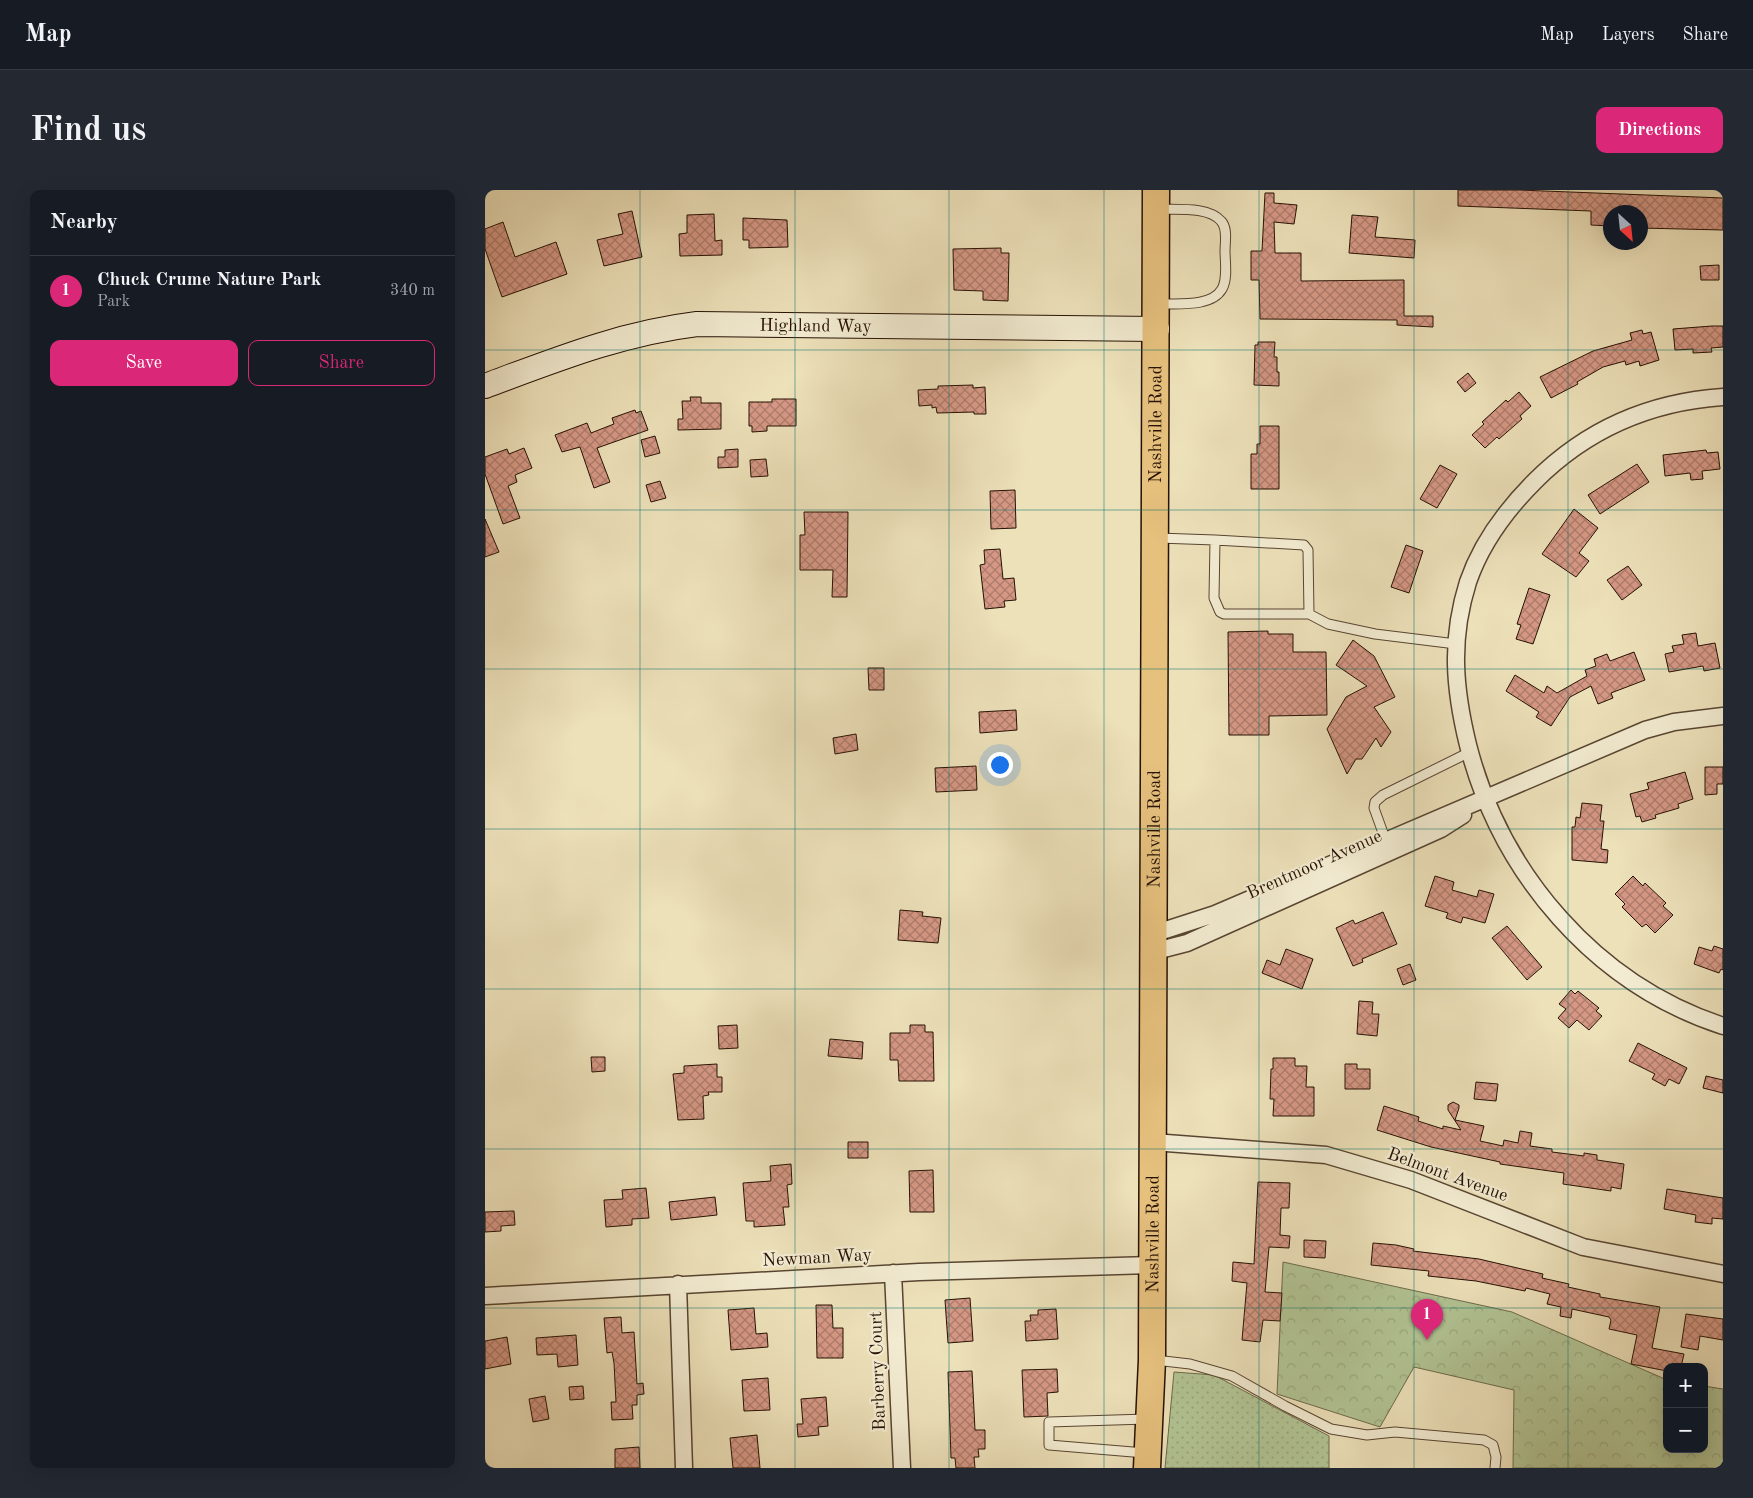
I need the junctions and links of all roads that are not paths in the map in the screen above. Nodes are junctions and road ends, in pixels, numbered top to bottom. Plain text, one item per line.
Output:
1 (1156, 199) edge
2 (1157, 316) junction
3 (485, 386) edge
4 (1723, 397) edge
5 (1155, 538) junction
6 (1215, 540) junction
7 (1309, 614) junction
8 (1457, 644) junction
9 (1723, 716) edge
10 (1470, 752) junction
11 (1484, 798) junction
12 (1388, 846) junction
13 (1152, 943) junction
14 (1723, 1026) edge
15 (1153, 1142) junction
16 (1151, 1265) junction
17 (893, 1273) junction
18 (1723, 1274) edge
19 (678, 1284) junction
20 (485, 1296) edge
21 (1153, 1360) junction
22 (1149, 1419) junction
23 (1147, 1461) edge
24 (684, 1468) edge
25 (902, 1468) edge
26 (1495, 1468) edge

1 - 2 main road, Nashville Road
1 - 2 lane
2 - 3 street, Highland Way
2 - 5 main road, Nashville Road
4 - 8 street
5 - 6 lane
5 - 13 main road, Nashville Road
6 - 7 lane
6 - 7 lane
7 - 8 lane
8 - 10 street
9 - 11 street, Brentmoor Avenue
10 - 11 street
10 - 12 lane
11 - 12 street, Brentmoor Avenue
11 - 14 street
12 - 13 street, Brentmoor Avenue
13 - 15 main road, Nashville Road
15 - 16 main road, Nashville Road
15 - 18 street, Belmont Avenue
16 - 17 street, Newman Way
16 - 21 main road, Nashville Road
17 - 19 street, Newman Way
17 - 25 street, Barberry Court
19 - 20 street, Newman Way
19 - 24 street
21 - 22 main road, Nashville Road
21 - 26 lane
22 - 23 main road, Nashville Road
22 - 23 lane

